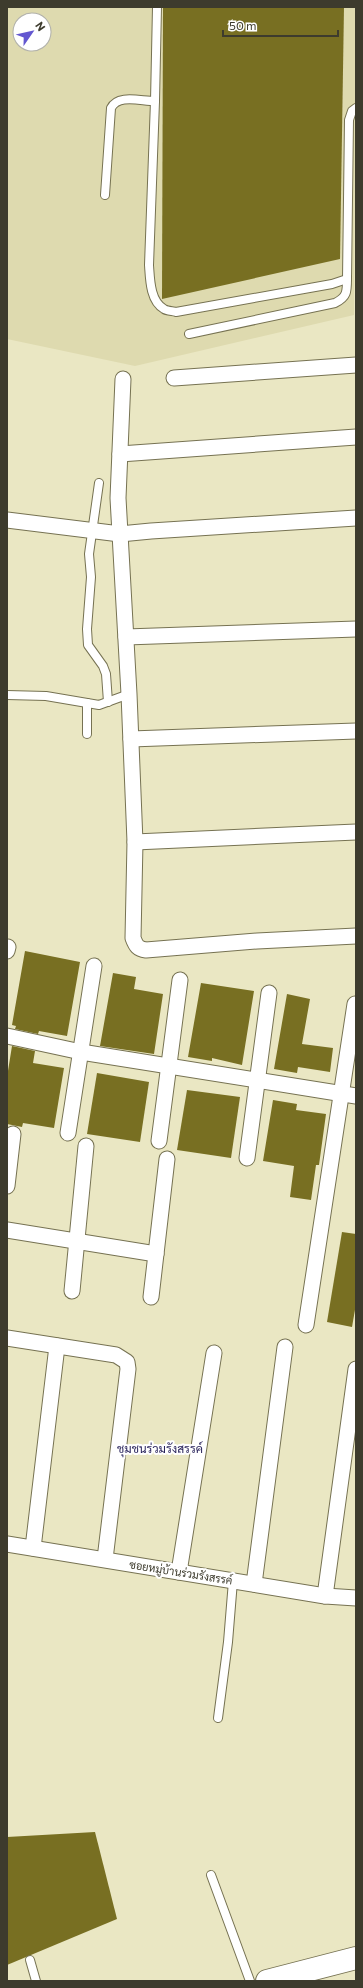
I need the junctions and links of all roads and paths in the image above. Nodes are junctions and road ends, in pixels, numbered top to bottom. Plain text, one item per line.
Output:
1 (157, 7) edge
2 (151, 101) junction
3 (356, 108) edge
4 (105, 195) dead end
5 (347, 279) junction
6 (189, 334) dead end
7 (356, 365) edge
8 (174, 378) dead end
9 (123, 379) dead end
10 (356, 438) edge
11 (122, 454) junction
12 (99, 483) dead end
13 (356, 518) edge
14 (7, 520) edge
15 (92, 531) junction
16 (122, 535) junction
17 (356, 629) edge
18 (126, 637) junction
19 (129, 694) junction
20 (7, 695) edge
21 (108, 702) junction
22 (87, 704) junction
23 (356, 731) edge
24 (87, 734) dead end
25 (132, 739) junction
26 (356, 832) edge
27 (135, 842) junction
28 (356, 936) edge
29 (94, 966) dead end
30 (180, 980) dead end
31 (269, 993) dead end
32 (355, 1004) edge
33 (7, 1036) edge
34 (82, 1052) junction
35 (169, 1066) junction
36 (258, 1081) junction
37 (341, 1092) junction
38 (356, 1096) edge
39 (68, 1133) dead end
40 (12, 1134) dead end
41 (159, 1141) dead end
42 (86, 1146) dead end
43 (247, 1158) dead end
44 (167, 1159) dead end
45 (7, 1186) edge
46 (7, 1230) edge
47 (77, 1241) junction
48 (156, 1254) junction
49 (72, 1291) dead end
50 (151, 1297) dead end
51 (306, 1325) dead end
52 (7, 1338) edge
53 (57, 1346) junction
54 (285, 1347) dead end
55 (214, 1353) dead end
56 (356, 1369) edge
57 (7, 1544) edge
58 (33, 1548) junction
59 (105, 1559) junction
60 (179, 1572) junction
61 (233, 1581) junction
62 (254, 1584) junction
63 (325, 1596) junction
64 (356, 1598) edge
65 (218, 1718) dead end
66 (211, 1875) dead end
67 (356, 1958) edge
68 (30, 1960) dead end
69 (36, 1981) edge
70 (250, 1981) edge
71 (267, 1981) edge

1 - 2 lane
2 - 4 lane
2 - 5 lane
3 - 5 lane
5 - 6 lane
7 - 8 street
9 - 11 street
10 - 11 street
11 - 16 street
12 - 15 lane
13 - 16 street
14 - 15 street
15 - 16 street
15 - 21 lane
16 - 18 street
17 - 18 street
18 - 19 street
19 - 21 lane
19 - 25 street
20 - 22 lane
21 - 22 lane
22 - 24 lane
23 - 25 street
25 - 27 street
26 - 27 street
27 - 28 street
29 - 34 street
30 - 35 street
31 - 36 street
32 - 37 street
33 - 34 street
34 - 35 street
34 - 39 street
35 - 36 street
35 - 41 street
36 - 37 street
36 - 43 street
37 - 38 street
37 - 51 street
40 - 45 street
42 - 47 street
44 - 48 street
46 - 47 street
47 - 48 street
47 - 49 street
48 - 50 street
52 - 53 street
53 - 58 street
53 - 59 street
54 - 62 street
55 - 60 street
56 - 63 street
57 - 58 street, ซอยหมู่บ้านร่วมรังสรรค์
58 - 59 street, ซอยหมู่บ้านร่วมรังสรรค์
59 - 60 street, ซอยหมู่บ้านร่วมรังสรรค์
60 - 61 street, ซอยหมู่บ้านร่วมรังสรรค์
61 - 62 street, ซอยหมู่บ้านร่วมรังสรรค์
61 - 65 lane
62 - 63 street, ซอยหมู่บ้านร่วมรังสรรค์
63 - 64 street, ซอยหมู่บ้านร่วมรังสรรค์
66 - 70 lane
67 - 71 street
68 - 69 lane

